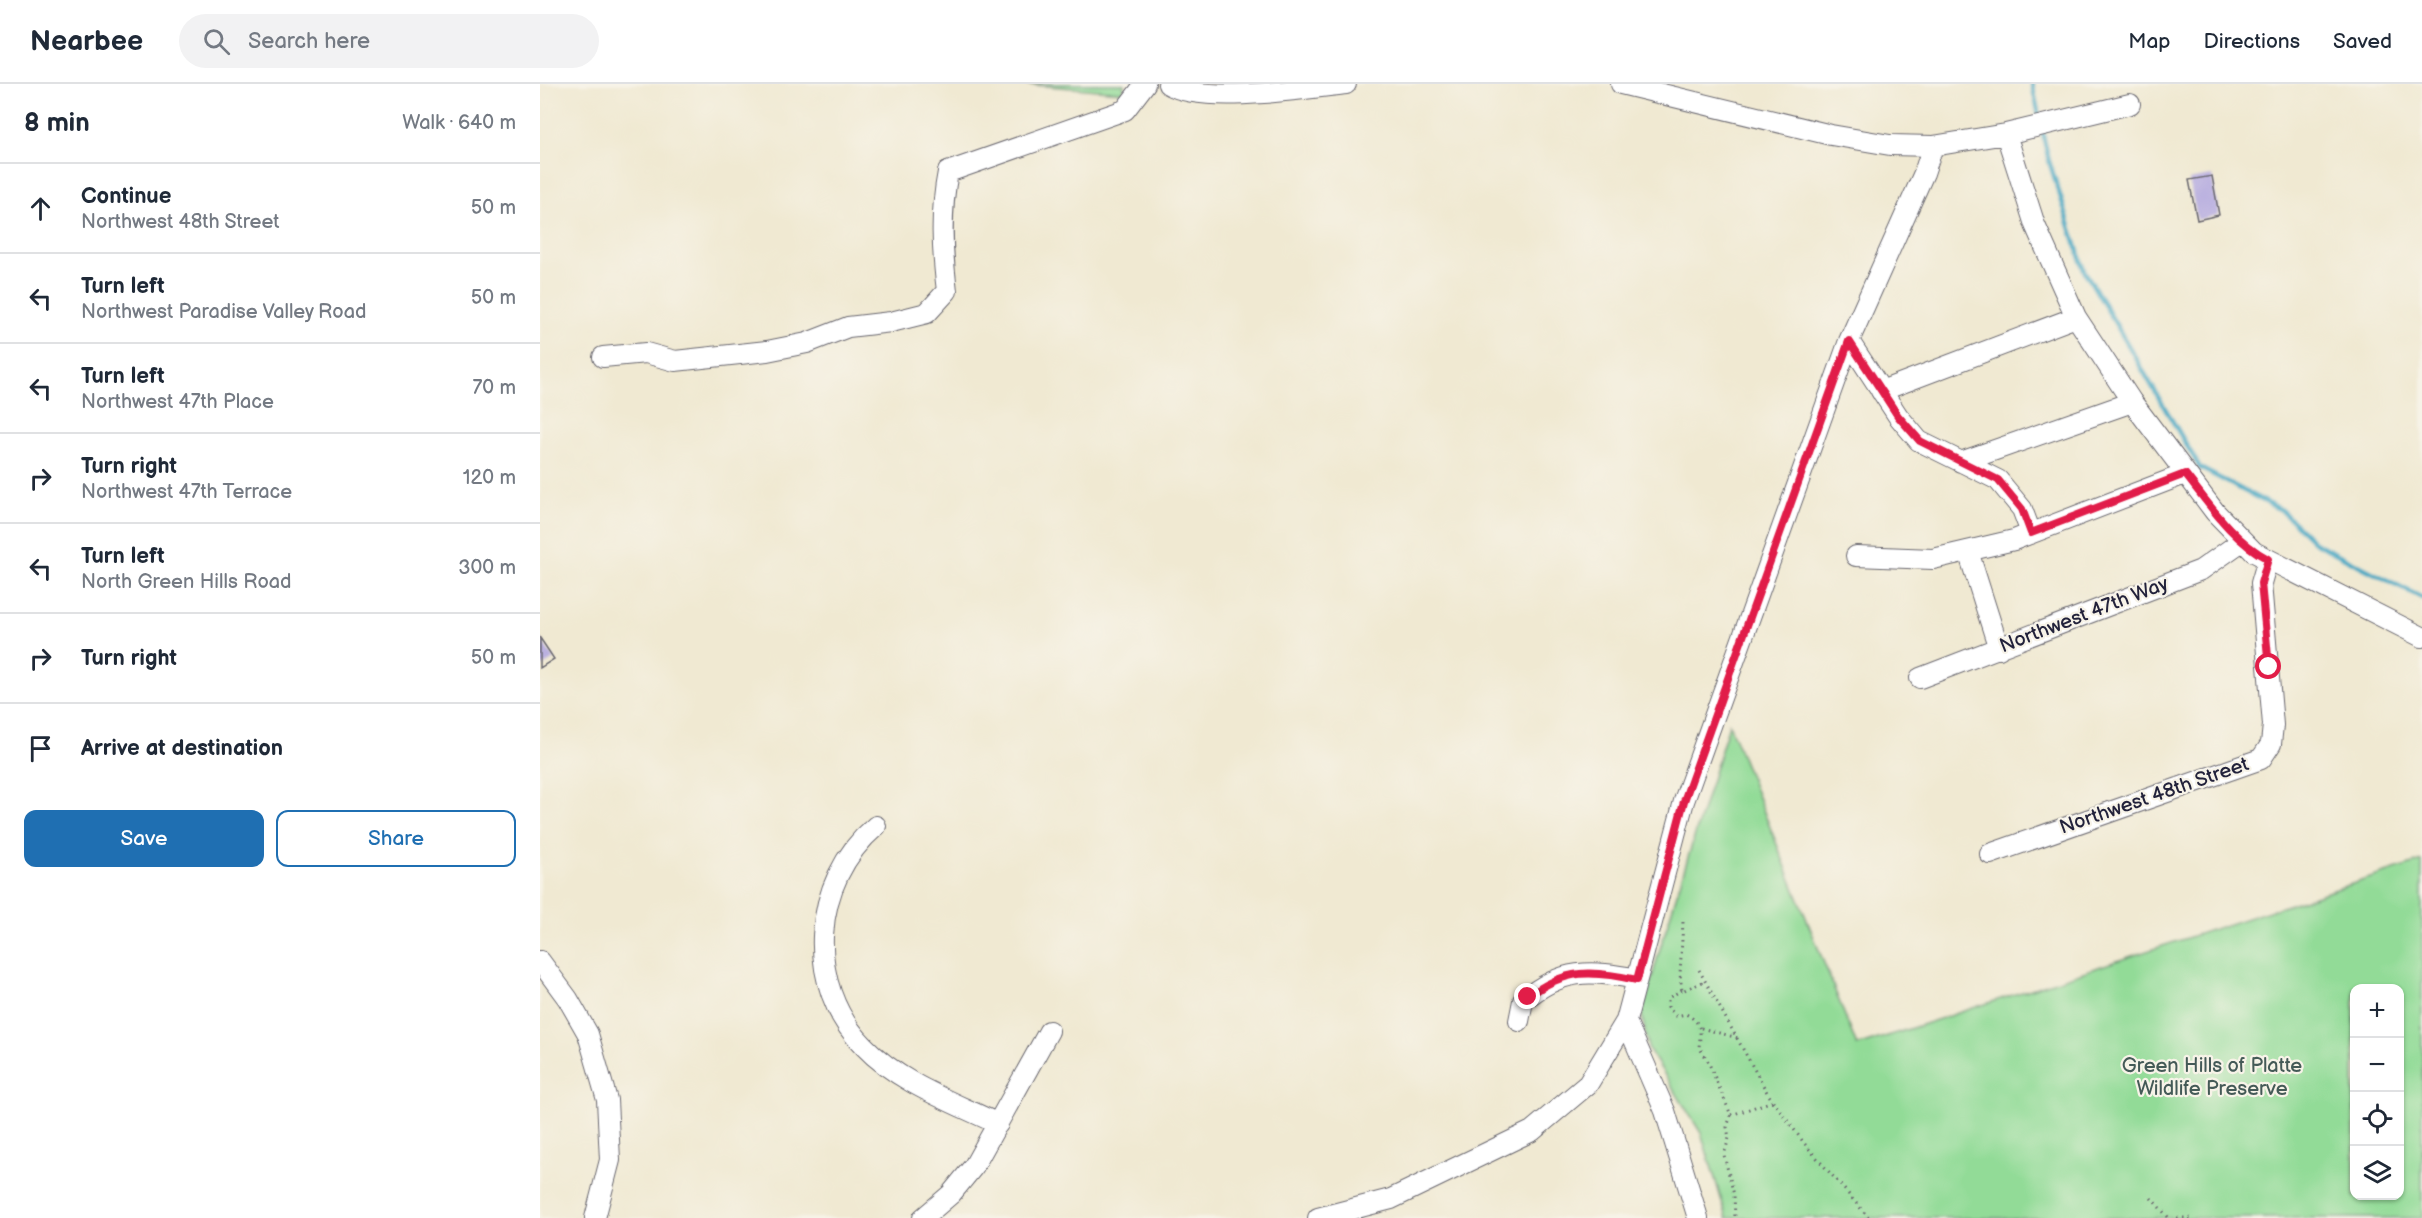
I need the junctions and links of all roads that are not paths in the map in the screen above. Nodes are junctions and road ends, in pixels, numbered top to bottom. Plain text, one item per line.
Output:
1 (1145, 84) edge
2 (1168, 84) edge
3 (1346, 84) edge
4 (1621, 84) edge
5 (2130, 104) dead end
6 (2014, 131) junction
7 (1933, 146) junction
8 (2076, 317) junction
9 (1849, 341) junction
10 (603, 357) dead end
11 (1881, 391) junction
12 (2132, 402) junction
13 (1961, 462) junction
14 (2185, 474) junction
15 (2031, 533) junction
16 (2242, 541) junction
17 (1968, 551) junction
18 (1856, 556) dead end
19 (2268, 559) junction
20 (2422, 637) edge
21 (1999, 648) junction
22 (1920, 678) dead end
23 (876, 826) dead end
24 (1990, 854) dead end
25 (540, 961) edge
26 (1637, 980) junction
27 (1519, 1021) dead end
28 (1626, 1021) junction
29 (1049, 1031) dead end
30 (998, 1124) junction
31 (595, 1218) edge
32 (923, 1218) edge
33 (1318, 1218) edge
34 (1698, 1218) edge

1 - 10 street
2 - 3 street
4 - 7 street
5 - 6 street
6 - 7 street
6 - 8 street
7 - 9 street
8 - 11 street
8 - 12 street
9 - 11 street
9 - 26 street
11 - 13 street
12 - 13 street
12 - 14 street
13 - 15 street
14 - 15 street
14 - 16 street
15 - 17 street
16 - 19 street
16 - 21 street, Northwest 47th Way
17 - 18 street
17 - 21 street
19 - 20 street
19 - 24 street, Northwest 48th Street
21 - 22 street, Northwest 47th Way
23 - 30 street
25 - 31 street
26 - 27 street
26 - 28 street
28 - 33 street
28 - 34 street
29 - 30 street
30 - 32 street

